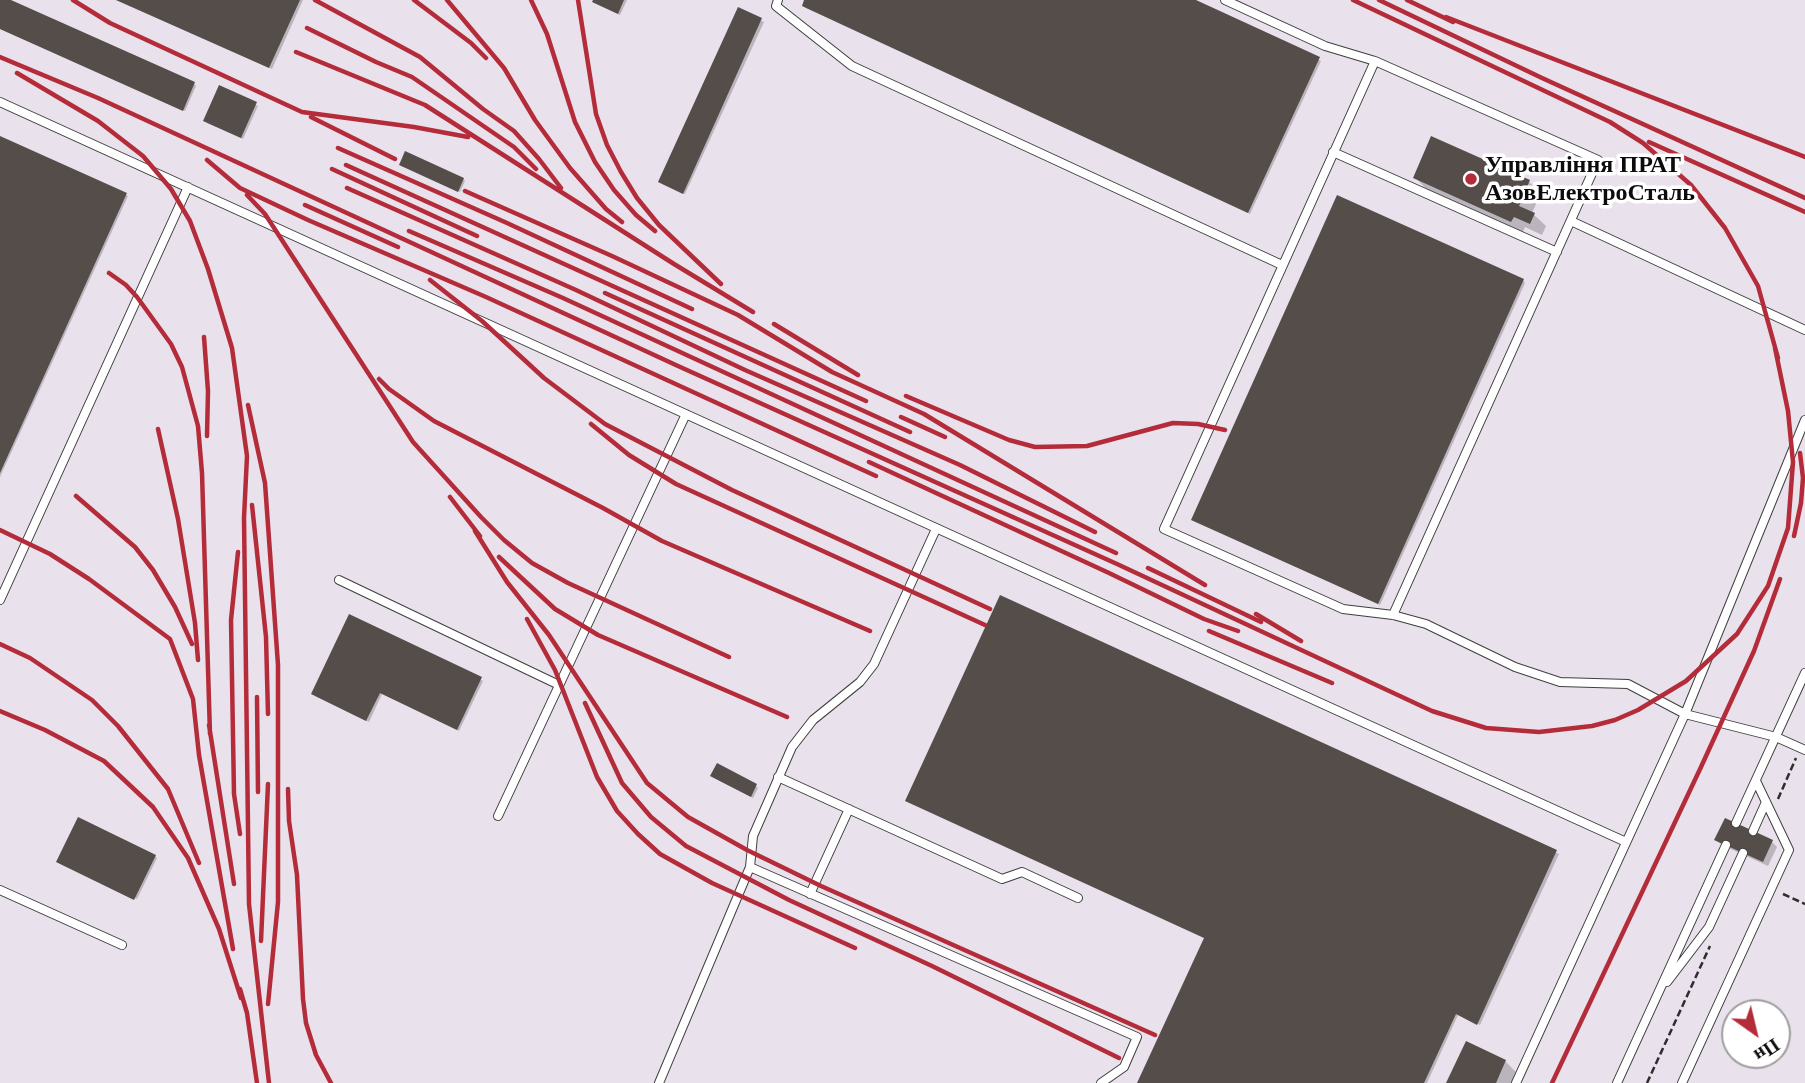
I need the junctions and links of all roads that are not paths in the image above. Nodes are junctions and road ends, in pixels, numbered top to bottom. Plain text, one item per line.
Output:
1 (778, 0) edge
2 (1225, 0) edge
3 (1375, 61) junction
4 (0, 102) edge
5 (1333, 152) junction
6 (188, 187) junction
7 (1571, 221) junction
8 (1557, 252) junction
9 (1282, 265) junction
10 (1805, 330) edge
11 (686, 414) junction
12 (1805, 420) edge
13 (936, 529) junction
14 (339, 580) dead end
15 (0, 600) edge
16 (1393, 615) junction
17 (1805, 673) edge
18 (559, 685) junction
19 (1685, 713) junction
20 (1776, 737) junction
21 (1803, 749) edge
22 (778, 777) junction
23 (1756, 781) junction
24 (1766, 802) junction
25 (849, 810) junction
26 (498, 816) dead end
27 (1736, 823) dead end
28 (1753, 831) dead end
29 (1626, 842) junction
30 (1726, 845) dead end
31 (1743, 853) dead end
32 (750, 867) junction
33 (0, 890) edge
34 (810, 894) junction
35 (1078, 898) dead end
36 (122, 945) dead end
37 (1658, 993) junction
38 (659, 1083) edge
39 (1101, 1083) edge
40 (1516, 1083) edge
41 (1617, 1083) edge
42 (1682, 1083) edge

1 - 9 lane
2 - 3 lane
3 - 5 lane
3 - 7 lane
4 - 6 lane
5 - 8 lane
5 - 9 lane
6 - 11 lane
6 - 15 lane
7 - 8 lane
7 - 10 lane
8 - 16 lane
9 - 16 lane
11 - 13 lane
11 - 18 lane
12 - 19 lane
13 - 22 lane
13 - 29 lane
14 - 18 lane
16 - 19 lane
17 - 20 lane
18 - 26 lane
19 - 20 lane
19 - 29 lane
20 - 21 lane
20 - 23 lane
22 - 25 lane
22 - 32 lane
23 - 24 lane
23 - 27 lane
24 - 28 lane
24 - 42 lane
25 - 34 lane
25 - 35 lane
29 - 40 lane
30 - 37 lane
31 - 37 lane
32 - 34 lane
32 - 38 lane
33 - 36 lane
34 - 39 lane
37 - 41 lane

